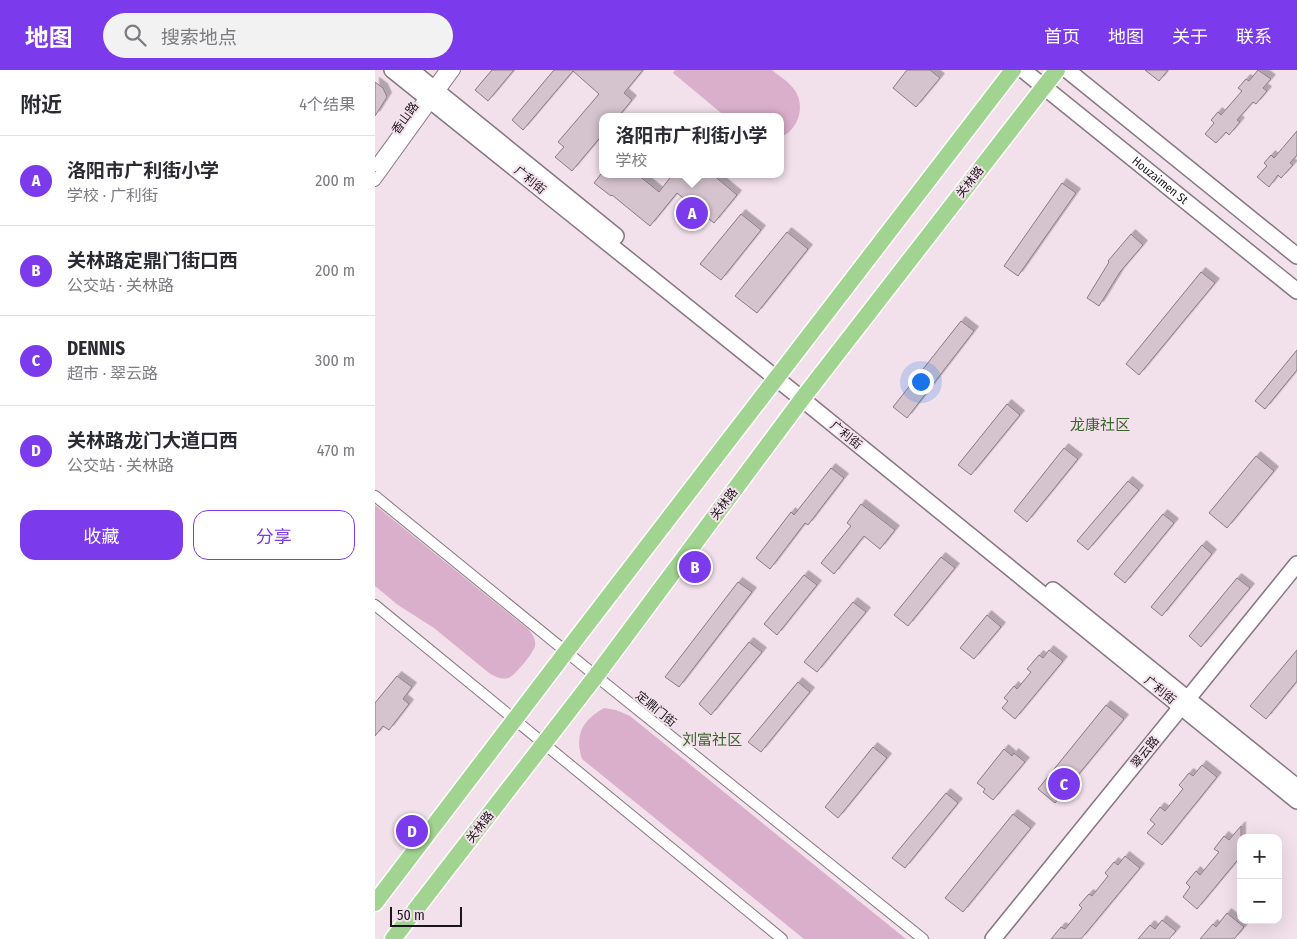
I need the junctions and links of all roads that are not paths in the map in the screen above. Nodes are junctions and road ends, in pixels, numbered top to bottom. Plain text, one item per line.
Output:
1 (393, 70) edge
2 (411, 70) edge
3 (445, 70) edge
4 (455, 70) edge
5 (1013, 70) edge
6 (1023, 70) edge
7 (1057, 70) edge
8 (1067, 70) edge
9 (1044, 86) junction
10 (432, 94) junction
11 (375, 166) edge
12 (375, 181) edge
13 (1297, 256) edge
14 (1297, 291) edge
15 (780, 375) junction
16 (805, 395) junction
17 (375, 496) edge
18 (1297, 564) edge
19 (1297, 578) edge
20 (375, 605) edge
21 (565, 652) junction
22 (596, 676) junction
23 (1188, 705) junction
24 (515, 718) junction
25 (545, 743) junction
26 (1297, 787) edge
27 (1297, 801) edge
28 (375, 903) edge
29 (393, 939) edge
30 (782, 939) edge
31 (923, 939) edge
32 (993, 939) edge
33 (1006, 939) edge

1 - 10 street, 广利街
2 - 10 street, 广利街
3 - 10 street, 香山路
4 - 10 street, 香山路
5 - 15 main road
6 - 9 street, Houzaimen St
7 - 9 main road, 关林路
8 - 13 street
9 - 14 street, Houzaimen St
9 - 16 main road, 关林路
10 - 11 street, 香山路
10 - 12 street, 香山路
10 - 15 street, 广利街
15 - 16 street, 广利街
15 - 21 main road
16 - 22 main road, 关林路
16 - 23 street, 广利街
17 - 21 street, 定鼎门街
18 - 23 street, 翠云路
19 - 23 street, 翠云路
20 - 24 street
21 - 22 street, 定鼎门街
21 - 24 main road
22 - 25 main road, 关林路
22 - 31 street, 定鼎门街
23 - 26 street, 广利街
23 - 27 street, 广利街
23 - 32 street, 翠云路
23 - 33 street, 翠云路
24 - 25 street
24 - 28 main road
25 - 29 main road, 关林路
25 - 30 street

